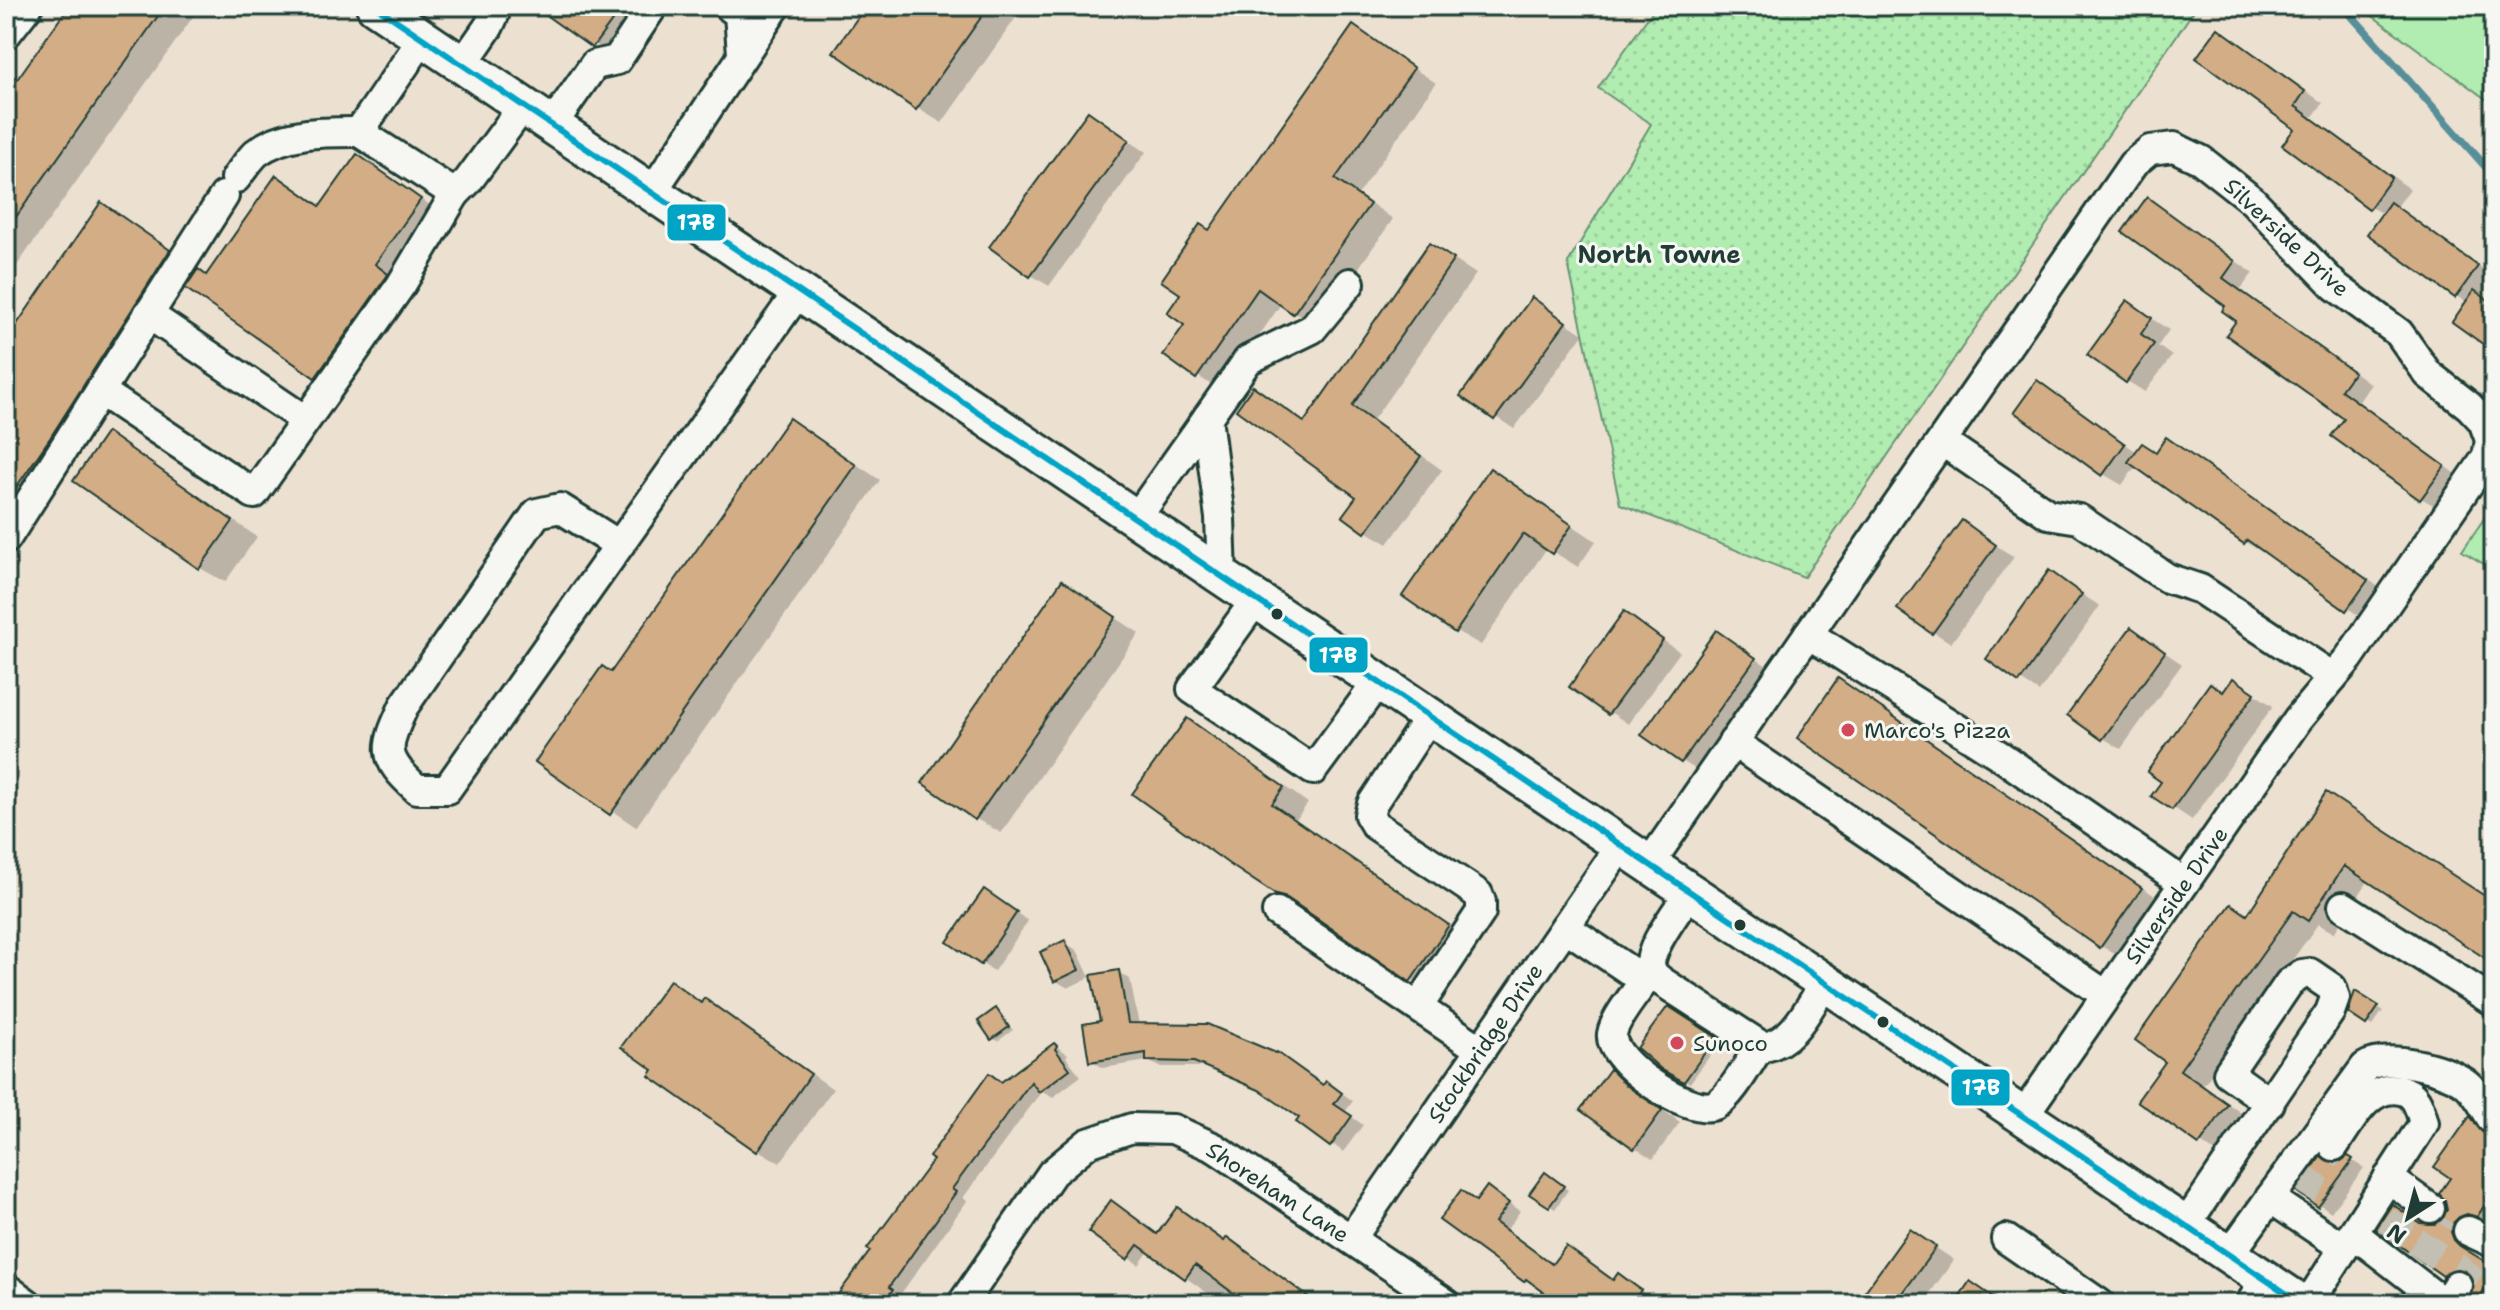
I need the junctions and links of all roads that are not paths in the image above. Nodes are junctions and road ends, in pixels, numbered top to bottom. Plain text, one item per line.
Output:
1 (375, 6) edge
2 (489, 6) edge
3 (653, 6) edge
4 (728, 6) edge
5 (776, 6) edge
6 (423, 38) junction
7 (742, 54) junction
8 (462, 65) junction
9 (538, 115) junction
10 (359, 132) junction
11 (652, 192) junction
12 (455, 194) junction
13 (1350, 283) dead end
14 (799, 291) junction
15 (148, 314) junction
16 (100, 391) junction
17 (1207, 418) junction
18 (305, 420) junction
19 (1943, 442) junction
20 (1135, 520) junction
21 (6, 539) edge
22 (619, 545) junction
23 (1222, 578) junction
24 (1255, 601) junction
25 (1808, 634) junction
26 (2333, 677) junction
27 (1377, 683) junction
28 (1429, 717) junction
29 (1733, 742) junction
30 (1634, 856) junction
31 (2184, 883) junction
32 (1689, 893) junction
33 (2343, 906) dead end
34 (1277, 912) dead end
35 (1565, 927) junction
36 (1648, 976) junction
37 (1825, 983) junction
38 (2106, 995) junction
39 (2494, 1002) edge
40 (1418, 1007) junction
41 (1760, 1046) junction
42 (1481, 1050) junction
43 (2481, 1082) edge
44 (2270, 1103) dead end
45 (2492, 1108) edge
46 (2023, 1116) junction
47 (2334, 1146) tunnel mouth
48 (2388, 1178) junction
49 (2287, 1202) junction
50 (2417, 1206) dead end
51 (2185, 1226) junction
52 (1351, 1239) junction
53 (2006, 1239) dead end
54 (2348, 1241) junction
55 (2229, 1255) junction
56 (2457, 1285) tunnel mouth
57 (6, 1288) edge
58 (2258, 1292) edge
59 (28, 1304) edge
60 (962, 1304) edge
61 (1447, 1304) edge
62 (2100, 1304) edge
63 (2302, 1304) edge
64 (2308, 1304) edge

1 - 6 main road
2 - 8 street
3 - 9 street
4 - 7 street
5 - 7 street
6 - 8 main road
6 - 10 street
7 - 11 street
8 - 9 main road
9 - 11 main road
9 - 12 street
10 - 12 street
10 - 15 street
11 - 14 main road
12 - 18 street
13 - 17 street
14 - 20 main road
14 - 22 street
15 - 16 street
15 - 18 street
16 - 18 street
16 - 21 street
17 - 20 street
17 - 23 street
19 - 25 street, Silverside Drive
19 - 26 street
19 - 26 street, Silverside Drive
20 - 23 main road
22 - 22 street
23 - 24 main road
24 - 27 main road
24 - 27 street
25 - 29 street, Silverside Drive
25 - 31 street
26 - 31 street, Silverside Drive
27 - 28 main road
28 - 30 main road
28 - 40 street
29 - 30 street, Silverside Drive
29 - 38 street
30 - 32 main road
30 - 35 street, Stockbridge Drive
31 - 38 street, Silverside Drive
32 - 36 street
32 - 37 main road
33 - 39 street
34 - 40 street
35 - 36 street
35 - 42 street, Stockbridge Drive
36 - 41 street
36 - 41 street
37 - 41 street
37 - 46 main road
38 - 46 street, Silverside Drive
40 - 42 street
42 - 52 street, Stockbridge Drive
43 - 45 street
43 - 49 street
44 - 51 street
46 - 51 main road
47 - 48 street
48 - 50 street
48 - 54 street
49 - 54 street
49 - 55 street
51 - 55 main road
52 - 60 street, Shoreham Lane
52 - 61 street, Shoreham Lane
53 - 62 street
54 - 56 street
54 - 64 street
55 - 58 main road
57 - 59 street
58 - 63 main road

